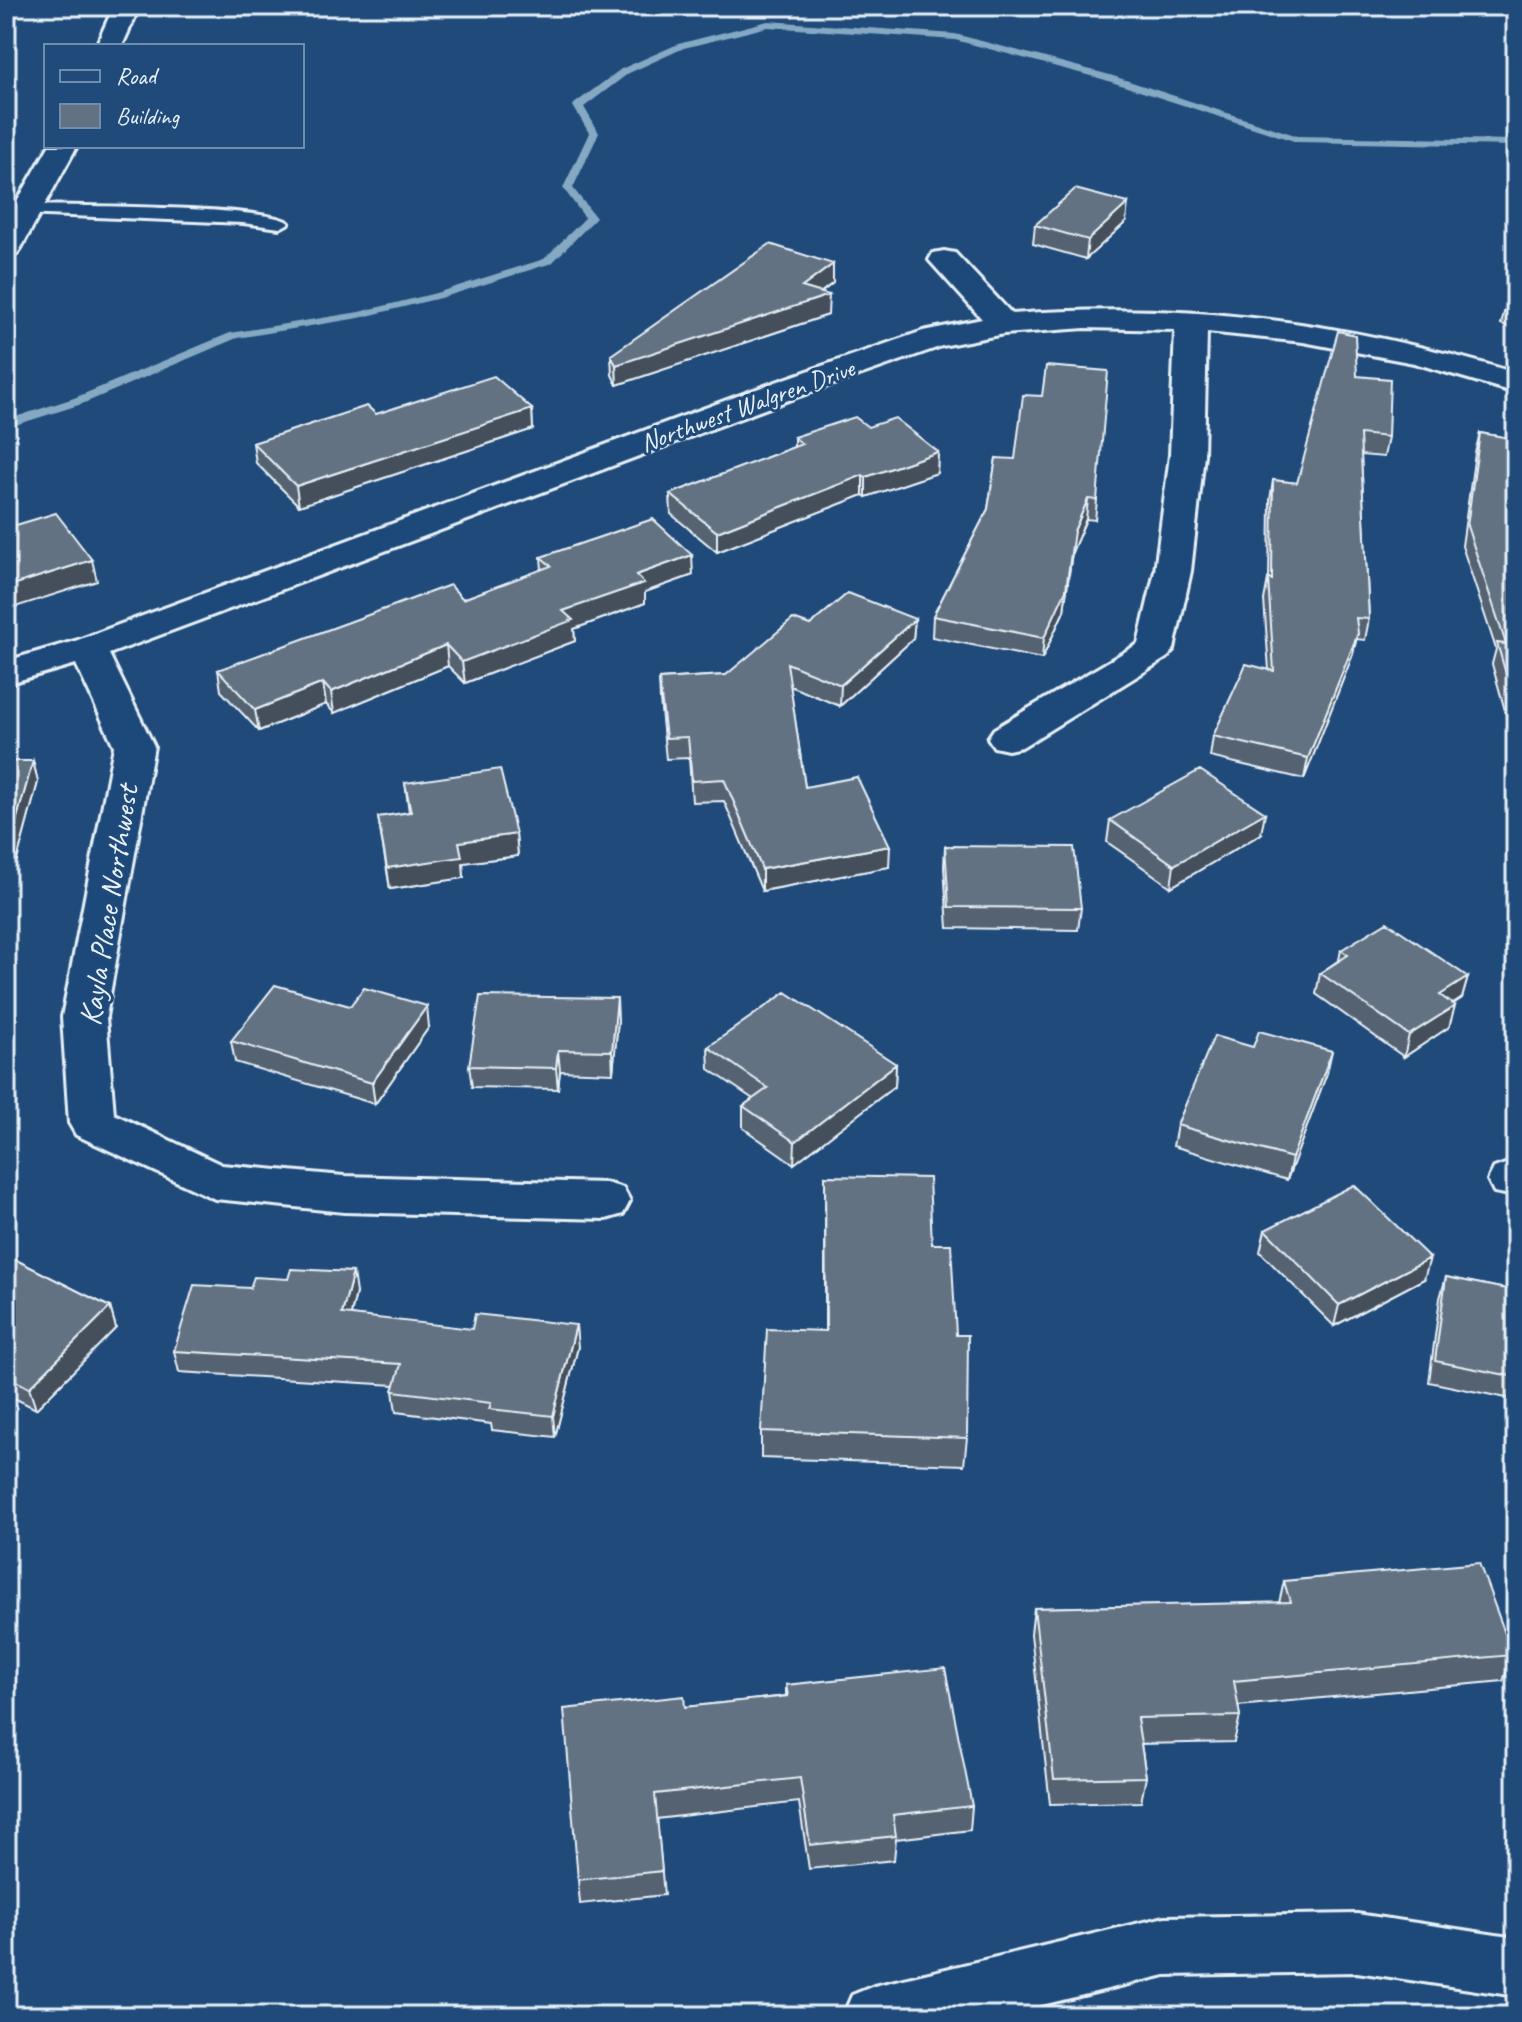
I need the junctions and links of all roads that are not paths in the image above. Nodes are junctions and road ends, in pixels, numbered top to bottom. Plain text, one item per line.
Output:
1 (127, 6) edge
2 (110, 44) edge
3 (62, 148) edge
4 (27, 210) junction
5 (280, 223) dead end
6 (6, 248) edge
7 (944, 260) dead end
8 (1191, 321) junction
9 (1004, 324) junction
10 (1516, 383) edge
11 (88, 649) junction
12 (6, 673) edge
13 (1008, 738) dead end
14 (606, 1201) dead end
15 (1516, 1967) edge
16 (874, 2016) edge

1 - 2 street
3 - 4 street
4 - 5 lane
4 - 6 street
7 - 9 street
8 - 9 street, Northwest Walgren Drive
8 - 10 street, Northwest Walgren Drive
8 - 13 street
9 - 11 street, Northwest Walgren Drive
11 - 12 street, Northwest Walgren Drive
11 - 14 street, Kayla Place Northwest
15 - 16 street

